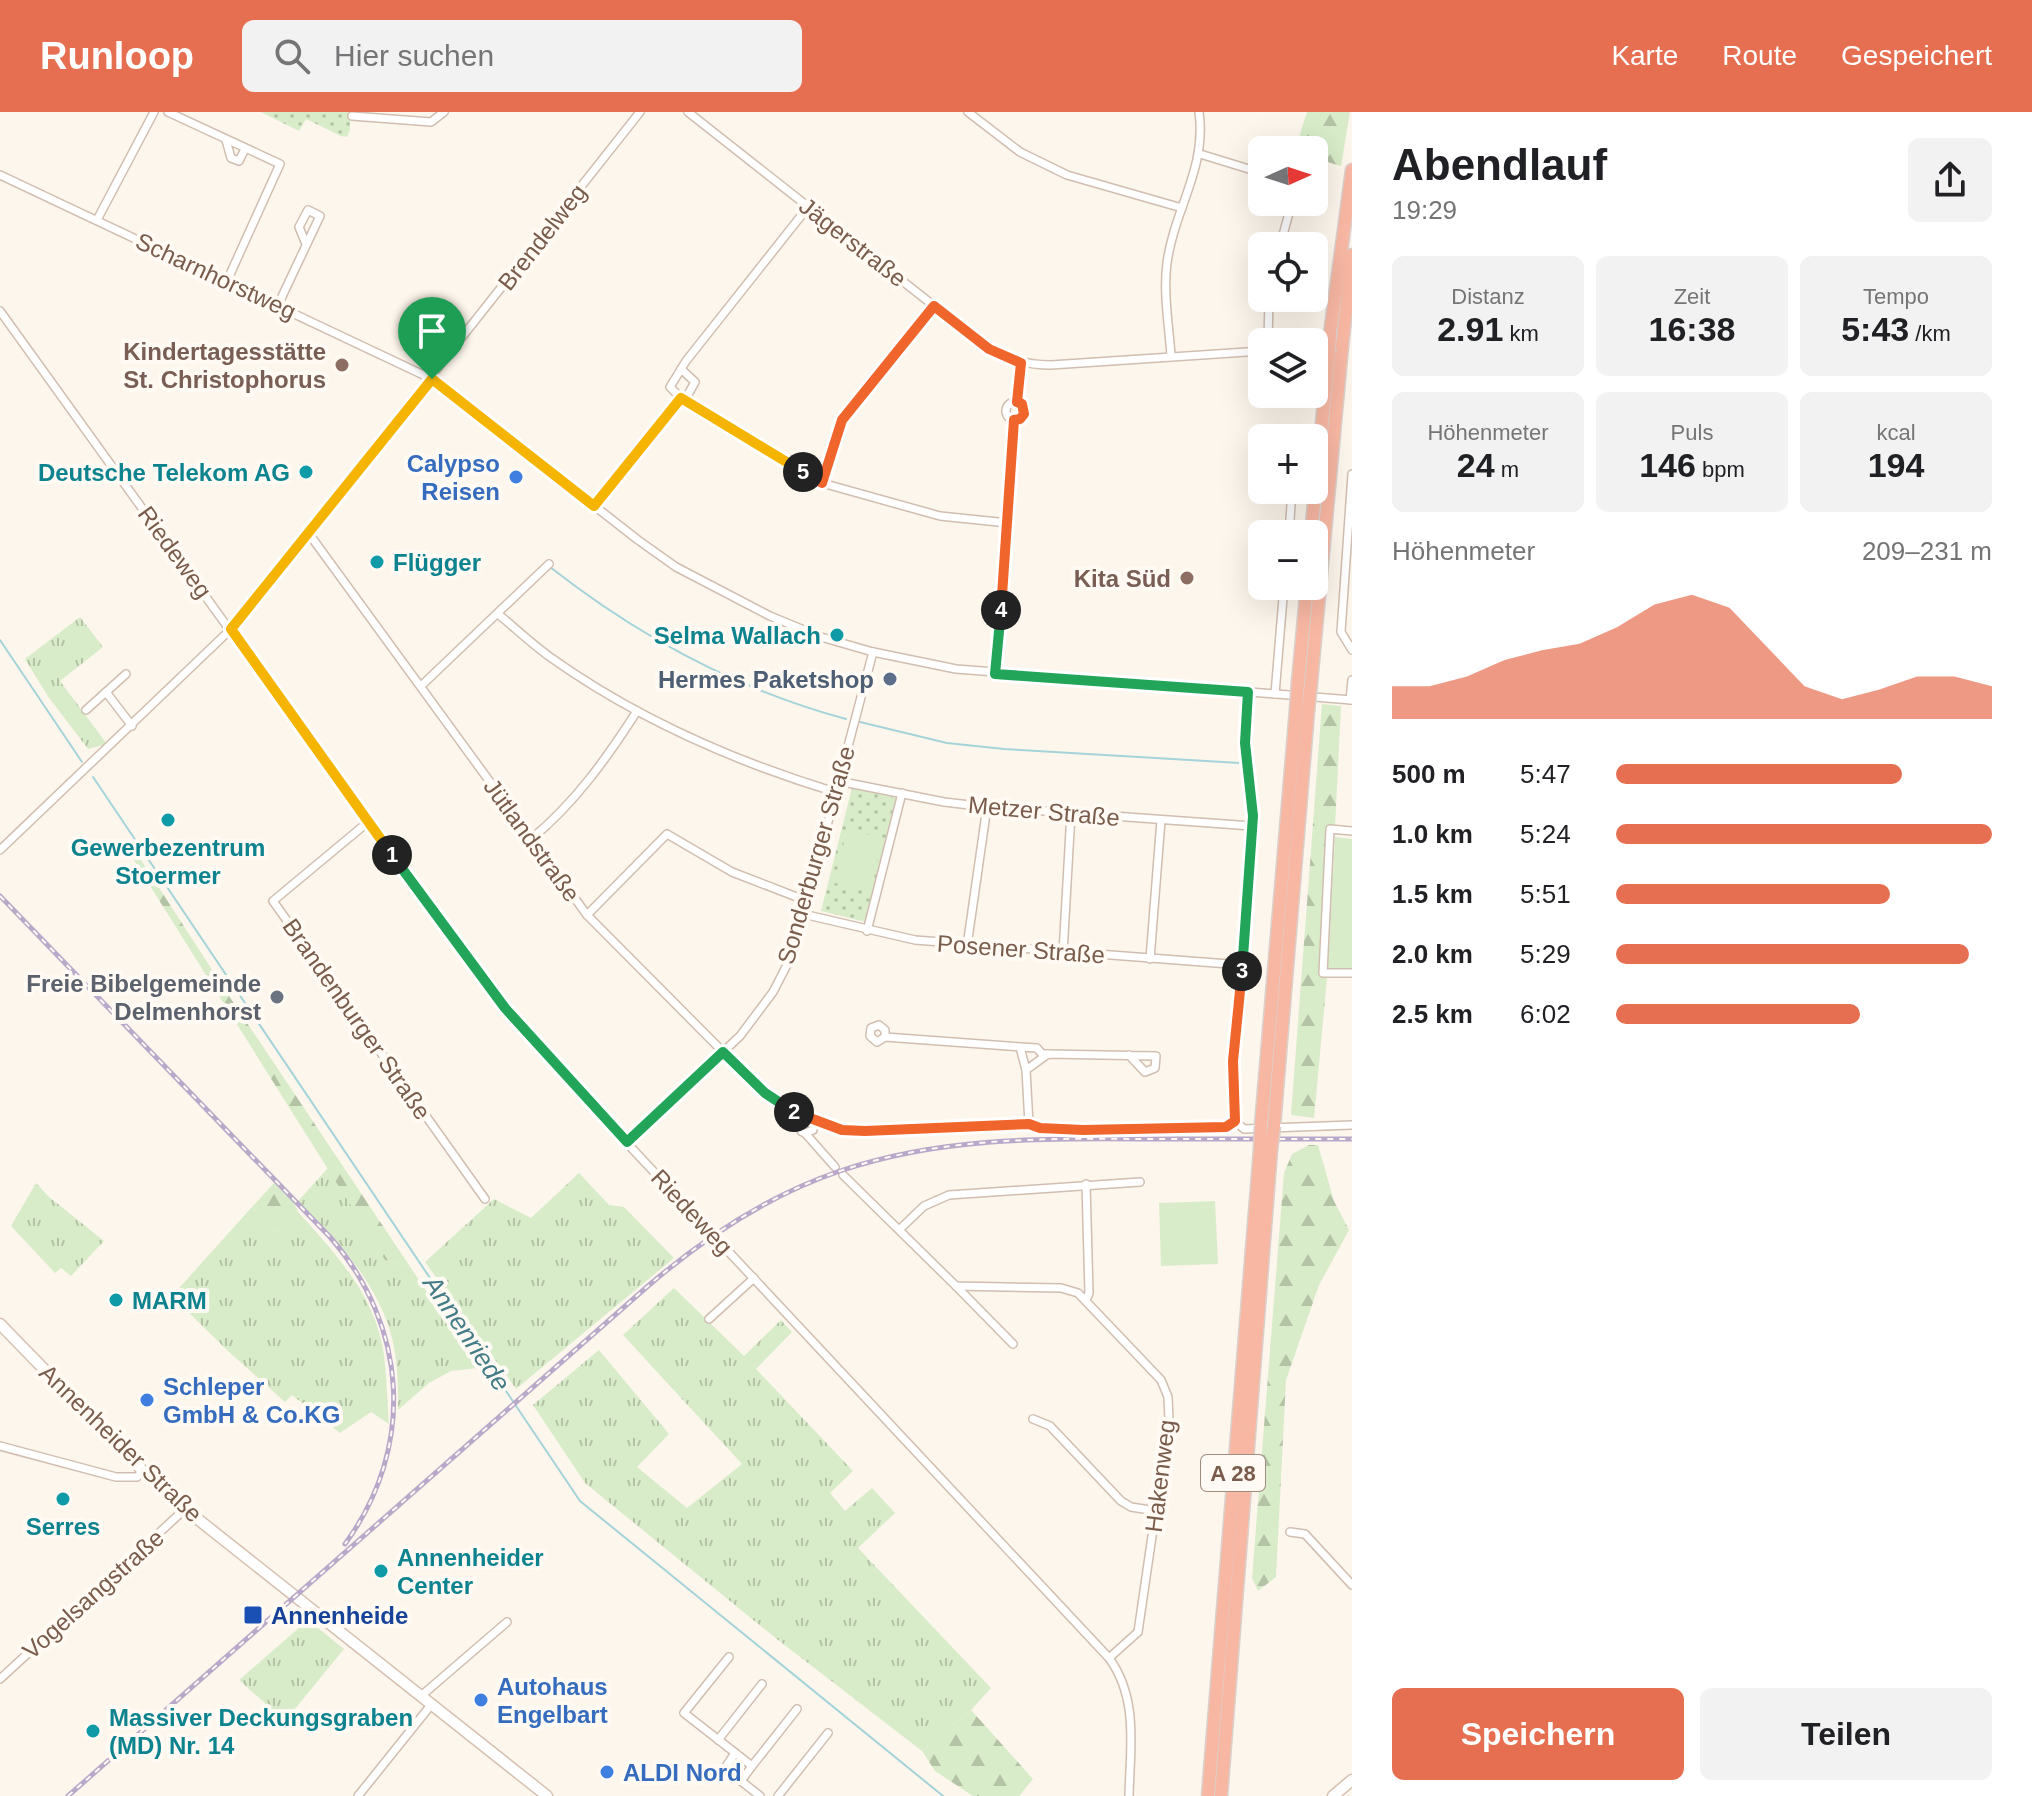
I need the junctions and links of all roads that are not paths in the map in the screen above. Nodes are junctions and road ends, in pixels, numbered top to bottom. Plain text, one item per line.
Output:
1 (154, 112) edge
2 (168, 112) edge
3 (444, 112) edge
4 (640, 112) edge
5 (688, 112) edge
6 (968, 112) edge
7 (1199, 112) edge
8 (352, 116) dead end
9 (226, 140) junction
10 (245, 149) junction
11 (1200, 154) junction
12 (1248, 169) edge
13 (1352, 170) edge
14 (0, 175) edge
15 (808, 207) junction
16 (1182, 208) junction
17 (97, 220) junction
18 (306, 244) dead end
19 (1352, 255) edge
20 (227, 281) junction
21 (278, 305) junction
22 (934, 306) junction
23 (0, 311) edge
24 (1348, 332) edge
25 (1328, 344) edge
26 (1248, 352) edge
27 (1171, 356) junction
28 (1021, 363) junction
29 (681, 369) junction
30 (432, 379) junction
31 (683, 399) junction
32 (1017, 402) junction
33 (1014, 420) junction
34 (1352, 474) edge
35 (822, 483) junction
36 (594, 506) junction
37 (1312, 520) edge
38 (1008, 523) junction
39 (307, 531) junction
40 (1348, 558) edge
41 (549, 564) dead end
42 (1283, 600) edge
43 (1307, 600) edge
44 (498, 614) junction
45 (231, 629) junction
46 (1352, 650) edge
47 (873, 652) junction
48 (126, 674) dead end
49 (995, 674) junction
50 (1352, 680) edge
51 (1304, 683) junction
52 (421, 686) junction
53 (106, 692) junction
54 (1248, 692) junction
55 (1275, 694) junction
56 (1351, 700) edge
57 (86, 710) dead end
58 (637, 711) junction
59 (132, 726) junction
60 (838, 781) junction
61 (835, 792) junction
62 (902, 793) junction
63 (987, 807) junction
64 (1071, 813) junction
65 (1161, 820) junction
66 (368, 822) junction
67 (1252, 826) junction
68 (1352, 831) edge
69 (531, 839) junction
70 (0, 850) edge
71 (807, 901) junction
72 (803, 914) junction
73 (587, 915) junction
74 (867, 931) junction
75 (967, 946) junction
76 (1063, 953) junction
77 (1150, 959) junction
78 (1242, 965) junction
79 (1352, 973) edge
80 (885, 1037) dead end
81 (1020, 1047) junction
82 (723, 1052) junction
83 (1048, 1054) junction
84 (1129, 1055) dead end
85 (1026, 1070) junction
86 (795, 1113) junction
87 (813, 1120) junction
88 (1235, 1121) junction
89 (1029, 1124) junction
90 (1352, 1125) edge
91 (805, 1133) junction
92 (627, 1142) junction
93 (1265, 1150) junction
94 (835, 1167) dead end
95 (843, 1175) dead end
96 (1140, 1182) dead end
97 (1086, 1184) junction
98 (485, 1199) dead end
99 (900, 1229) junction
100 (754, 1278) junction
101 (956, 1286) junction
102 (1086, 1300) junction
103 (709, 1319) dead end
104 (0, 1324) edge
105 (1013, 1344) dead end
106 (1033, 1419) dead end
107 (0, 1446) edge
108 (143, 1471) junction
109 (185, 1509) junction
110 (1156, 1511) junction
111 (1290, 1532) dead end
112 (1352, 1585) edge
113 (507, 1622) dead end
114 (729, 1657) dead end
115 (1109, 1658) junction
116 (0, 1679) edge
117 (762, 1684) dead end
118 (421, 1696) junction
119 (431, 1705) junction
120 (797, 1709) dead end
121 (828, 1733) dead end
122 (718, 1740) junction
123 (735, 1753) junction
124 (752, 1766) junction
125 (1352, 1780) edge
126 (741, 1781) junction
127 (358, 1796) edge
128 (547, 1796) edge
129 (760, 1796) edge
130 (778, 1796) edge
131 (1129, 1796) edge
132 (1208, 1796) edge
133 (1221, 1796) edge
134 (1333, 1796) edge

1 - 17 street
2 - 9 street
3 - 8 street
4 - 30 street, Brendelweg
5 - 15 street, Jägerstraße
6 - 16 street
7 - 11 street
9 - 10 street
9 - 10 street
10 - 20 street
11 - 12 street
11 - 16 street
13 - 37 highway, bridge
14 - 17 street, Scharnhorstweg
15 - 22 street, Jägerstraße
15 - 29 street
16 - 27 street
17 - 20 street, Scharnhorstweg
18 - 21 street
19 - 24 highway, A 28
20 - 21 street, Scharnhorstweg
21 - 30 street, Scharnhorstweg
22 - 28 street, Jägerstraße
22 - 35 street
23 - 45 street, Riedeweg
24 - 25 street
24 - 51 highway, A 28, bridge
26 - 27 street, Jägerstraße
27 - 28 street, Jägerstraße
28 - 32 street
29 - 31 street
29 - 31 street
30 - 36 street, Scharnhorstweg
30 - 39 street, Brendelweg
31 - 35 street
31 - 36 street
32 - 33 street
32 - 33 street
33 - 38 street
34 - 40 street
35 - 38 street
36 - 47 street, Scharnhorstweg
38 - 49 street
39 - 45 street, Brendelweg
39 - 52 street, Jütlandstraße
40 - 46 street
41 - 44 street
42 - 55 street
43 - 51 highway, A 28
44 - 52 street
44 - 58 street
45 - 59 street, Brendelweg
45 - 66 street, Riedeweg
47 - 49 street, Scharnhorstweg
47 - 60 street, Sonderburger Straße
48 - 53 street
49 - 54 street, Scharnhorstweg
50 - 56 street
51 - 93 highway, A 28, bridge
52 - 69 street, Jütlandstraße
53 - 57 street
53 - 59 street
54 - 55 street, Scharnhorstweg
54 - 67 street
55 - 56 street, Scharnhorstweg
58 - 61 street
58 - 69 street
59 - 70 street, Brendelweg
60 - 61 street, Sonderburger Straße
60 - 62 street, Metzer Straße
61 - 71 street, Sonderburger Straße
62 - 63 street, Metzer Straße
62 - 74 street
63 - 64 street, Metzer Straße
63 - 75 street
64 - 65 street, Metzer Straße
64 - 76 street
65 - 67 street, Metzer Straße
65 - 77 street
66 - 92 street, Riedeweg
66 - 98 street, Brandenburger Straße
67 - 78 street
68 - 79 street
69 - 73 street, Jütlandstraße
71 - 72 street, Sonderburger Straße
71 - 73 street
72 - 74 street, Posener Straße
72 - 82 street, Sonderburger Straße
73 - 82 street, Jütlandstraße
74 - 75 street, Posener Straße
75 - 76 street, Posener Straße
76 - 77 street, Posener Straße
77 - 78 street, Posener Straße
78 - 88 street
80 - 81 street
81 - 83 street
81 - 85 street
82 - 86 street, Jütlandstraße
82 - 92 street, Sonderburger Straße
83 - 84 street
83 - 85 street
85 - 89 street
86 - 87 street, Jütlandstraße
86 - 91 street, Jütlandstraße
87 - 89 street, Jütlandstraße
87 - 91 street
88 - 89 street, Jütlandstraße
88 - 90 street
91 - 94 street, Jütlandstraße
92 - 100 street, Riedeweg
93 - 132 highway, A 28
93 - 133 highway, A 28
95 - 99 street
96 - 97 street
97 - 99 street
97 - 102 street
99 - 101 street
100 - 103 street
100 - 115 street, Riedeweg
101 - 102 street, Hakenweg
101 - 105 street
102 - 110 street, Hakenweg
104 - 108 street, Annenheider Straße
106 - 110 street
107 - 108 street
108 - 109 street, Annenheider Straße
109 - 116 street, Vogelsangstraße
109 - 118 street, Annenheider Straße
110 - 115 street, Hakenweg
111 - 112 street
113 - 118 street
114 - 122 street
115 - 131 street, Riedeweg
117 - 122 street
118 - 119 street, Annenheider Straße
119 - 127 street
119 - 128 street, Annenheider Straße
120 - 124 street
121 - 130 street
122 - 123 street
123 - 124 street
123 - 126 street
124 - 126 street
125 - 134 street
126 - 129 street

